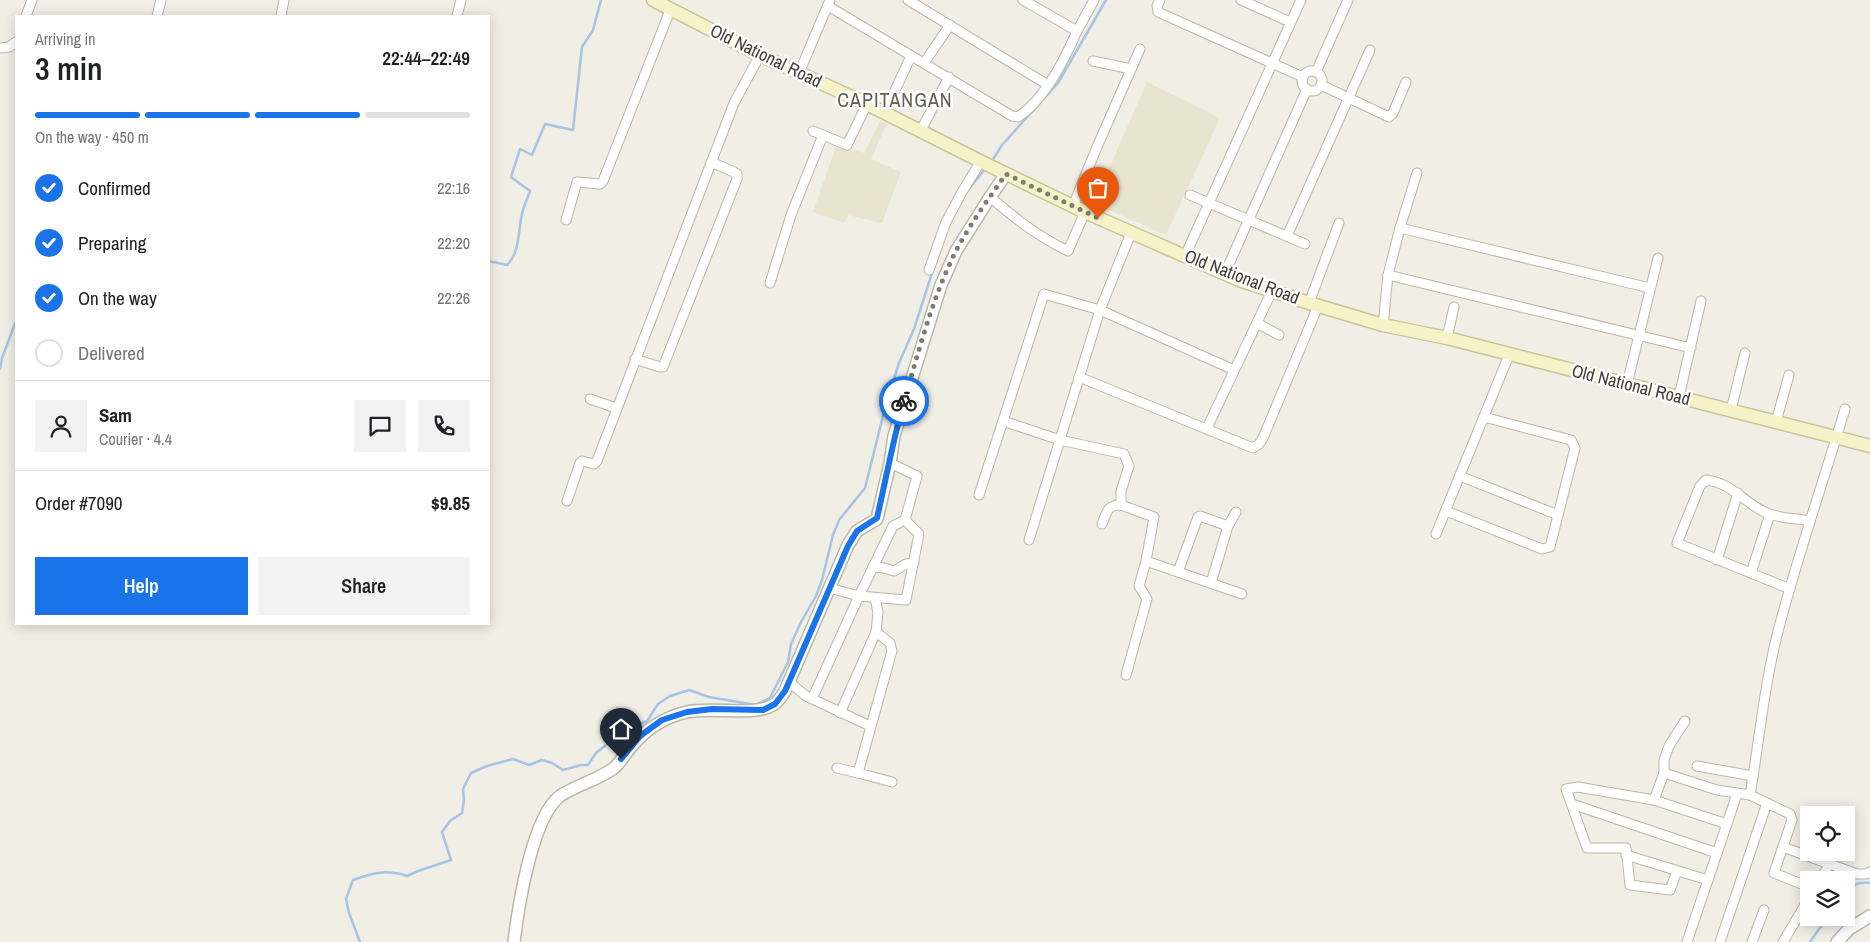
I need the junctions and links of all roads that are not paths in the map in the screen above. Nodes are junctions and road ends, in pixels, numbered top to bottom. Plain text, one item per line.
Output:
1 (32, 0) edge
2 (161, 0) edge
3 (284, 0) edge
4 (461, 0) edge
5 (653, 0) edge
6 (1023, 0) edge
7 (1094, 0) edge
8 (1160, 0) edge
9 (1241, 0) edge
10 (1301, 0) edge
11 (1348, 0) edge
12 (913, 1) edge
13 (829, 3) edge
14 (671, 8) junction
15 (26, 15) edge
16 (157, 15) edge
17 (281, 15) edge
18 (457, 15) edge
19 (1290, 22) junction
20 (950, 26) junction
21 (1077, 31) junction
22 (15, 43) edge
23 (0, 48) edge
24 (1140, 50) dead end
25 (1370, 50) dead end
26 (760, 55) junction
27 (911, 56) junction
28 (1093, 60) dead end
29 (1272, 62) junction
30 (924, 63) junction
31 (1131, 69) junction
32 (1316, 72) junction
33 (799, 73) junction
34 (948, 77) junction
35 (1303, 77) junction
36 (1406, 82) dead end
37 (1048, 85) junction
38 (1321, 85) junction
39 (1307, 89) junction
40 (1349, 98) junction
41 (867, 104) junction
42 (885, 112) junction
43 (921, 130) junction
44 (814, 131) dead end
45 (822, 135) junction
46 (711, 162) junction
47 (987, 164) junction
48 (1417, 172) dead end
49 (1006, 174) junction
50 (1190, 195) dead end
51 (990, 197) junction
52 (1210, 202) junction
53 (1073, 206) junction
54 (1085, 212) junction
55 (566, 220) dead end
56 (1249, 220) junction
57 (1338, 223) dead end
58 (1400, 228) junction
59 (1131, 233) junction
60 (1286, 236) junction
61 (1305, 244) dead end
62 (1185, 256) junction
63 (1658, 258) dead end
64 (929, 270) dead end
65 (1225, 274) junction
66 (1388, 275) junction
67 (770, 283) dead end
68 (1650, 288) junction
69 (1272, 291) junction
70 (1701, 301) dead end
71 (1314, 305) junction
72 (1454, 307) dead end
73 (1100, 310) junction
74 (1257, 323) junction
75 (1383, 325) junction
76 (1279, 335) dead end
77 (1639, 336) junction
78 (1447, 338) junction
79 (1691, 348) junction
80 (1746, 353) dead end
81 (1509, 355) junction
82 (636, 358) junction
83 (1234, 370) junction
84 (1789, 375) dead end
85 (1079, 377) junction
86 (1627, 384) junction
87 (1679, 397) junction
88 (590, 399) dead end
89 (616, 408) junction
90 (1845, 409) dead end
91 (1730, 410) junction
92 (1484, 417) junction
93 (1003, 421) junction
94 (1776, 422) junction
95 (1207, 428) junction
96 (1836, 438) junction
97 (1060, 440) junction
98 (1870, 446) edge
99 (890, 463) junction
100 (1460, 476) junction
101 (1738, 493) junction
102 (979, 495) dead end
103 (567, 501) dead end
104 (1121, 505) junction
105 (1446, 511) junction
106 (1236, 512) dead end
107 (1770, 514) junction
108 (1558, 515) junction
109 (905, 520) junction
110 (1810, 521) junction
111 (1102, 524) dead end
112 (1228, 526) junction
113 (1436, 534) dead end
114 (1029, 540) dead end
115 (1717, 560) junction
116 (914, 562) junction
117 (1146, 562) junction
118 (873, 567) junction
119 (1178, 572) junction
120 (1751, 573) junction
121 (1211, 583) junction
122 (830, 588) junction
123 (1790, 589) junction
124 (1242, 594) dead end
125 (859, 596) junction
126 (875, 598) junction
127 (876, 632) junction
128 (1126, 675) dead end
129 (789, 682) junction
130 (812, 699) junction
131 (840, 713) junction
132 (1685, 721) dead end
133 (870, 726) junction
134 (1697, 766) dead end
135 (837, 768) dead end
136 (858, 773) junction
137 (1664, 773) junction
138 (1754, 776) junction
139 (892, 782) dead end
140 (1737, 794) junction
141 (1750, 795) junction
142 (1654, 800) junction
143 (1767, 803) junction
144 (1572, 804) junction
145 (1727, 824) junction
146 (1783, 847) junction
147 (1717, 854) junction
148 (1626, 855) junction
149 (1829, 865) junction
150 (1677, 871) junction
151 (1825, 871) edge
152 (1870, 872) edge
153 (1708, 880) junction
154 (1800, 884) edge
155 (1764, 910) dead end
156 (1800, 913) edge
157 (1870, 916) edge
158 (514, 942) edge
159 (1687, 942) edge
160 (1720, 942) edge
161 (1752, 942) edge
162 (1783, 942) edge
163 (1838, 942) edge

1 - 15 street
2 - 16 street
3 - 17 street
4 - 18 street
5 - 14 main road, Old National Road
6 - 21 street
7 - 21 street
8 - 29 street
9 - 19 street
10 - 19 street
11 - 32 street
12 - 20 street
13 - 27 street
13 - 33 street
14 - 26 main road, Old National Road
14 - 55 street
19 - 29 street
20 - 30 street
20 - 37 street
21 - 37 street
22 - 23 street
24 - 31 street
25 - 40 street
26 - 33 main road, Old National Road
26 - 46 street
27 - 30 street
27 - 42 street
28 - 31 street
29 - 35 street
29 - 52 street
30 - 34 street
31 - 53 street
32 - 35 street
32 - 38 street
33 - 41 main road, Old National Road
34 - 37 street
34 - 43 street
35 - 39 street
36 - 40 street
38 - 39 street
38 - 40 street
39 - 56 street
40 - 60 street
41 - 42 main road, Old National Road
41 - 45 street
42 - 43 main road, Old National Road
43 - 47 main road, Old National Road
44 - 45 street
45 - 67 street
46 - 82 street
46 - 82 street
47 - 49 main road, Old National Road
47 - 64 street
48 - 58 street
49 - 51 street
49 - 53 main road, Old National Road
50 - 52 street
51 - 54 street
51 - 99 street
52 - 56 street
52 - 62 street
53 - 54 main road, Old National Road
54 - 59 main road, Old National Road
56 - 60 street
56 - 65 street
57 - 71 street
58 - 66 street
58 - 68 street
59 - 62 main road, Old National Road
59 - 73 street
60 - 61 street
62 - 65 main road, Old National Road
63 - 68 street
65 - 69 main road, Old National Road
66 - 75 street
66 - 77 street
68 - 77 street
69 - 71 main road, Old National Road
69 - 74 street
70 - 79 street
71 - 75 main road, Old National Road
71 - 95 street
72 - 78 street
73 - 83 street
73 - 85 street
73 - 93 street
74 - 76 street
74 - 83 street
75 - 78 main road, Old National Road
77 - 79 street
77 - 86 street
78 - 81 main road, Old National Road
79 - 87 street
80 - 91 street
81 - 86 main road, Old National Road
81 - 92 street
82 - 89 street
83 - 95 street
84 - 94 street
85 - 95 street
85 - 97 street
86 - 87 main road, Old National Road
87 - 91 main road, Old National Road
88 - 89 street
89 - 103 street
90 - 96 street
91 - 94 main road, Old National Road
92 - 100 street
92 - 108 street
93 - 97 street
93 - 102 street
94 - 96 main road, Old National Road
96 - 98 main road, Old National Road
96 - 110 street
97 - 104 street
97 - 114 street
99 - 109 street
99 - 122 street
100 - 105 street
100 - 108 street
101 - 107 street
101 - 115 street
101 - 115 street
104 - 111 street
104 - 117 street
105 - 108 street
105 - 113 street
106 - 112 street
107 - 110 street
107 - 120 street
109 - 116 street
109 - 118 street
110 - 123 street
112 - 119 street
112 - 121 street
115 - 120 street
116 - 118 street
116 - 126 street
117 - 119 street
117 - 128 street
118 - 125 street
119 - 121 street
120 - 123 street
121 - 124 street
122 - 125 street
122 - 129 street
123 - 138 street
125 - 126 street
125 - 130 street
126 - 127 street
127 - 131 street
127 - 133 street
129 - 130 street
129 - 158 street
130 - 131 street
131 - 133 street
132 - 137 street
133 - 136 street
134 - 138 street
135 - 136 street
136 - 139 street
137 - 140 street
137 - 142 street
138 - 141 street
140 - 141 street
140 - 145 street
141 - 143 street
142 - 144 street
142 - 145 street
143 - 146 street
143 - 160 street
144 - 147 street
144 - 148 street
145 - 147 street
146 - 149 street
146 - 154 street
147 - 153 street
148 - 150 street
148 - 150 street
149 - 151 street
149 - 152 street
150 - 153 street
153 - 159 street
155 - 161 street
156 - 162 street
157 - 163 street

